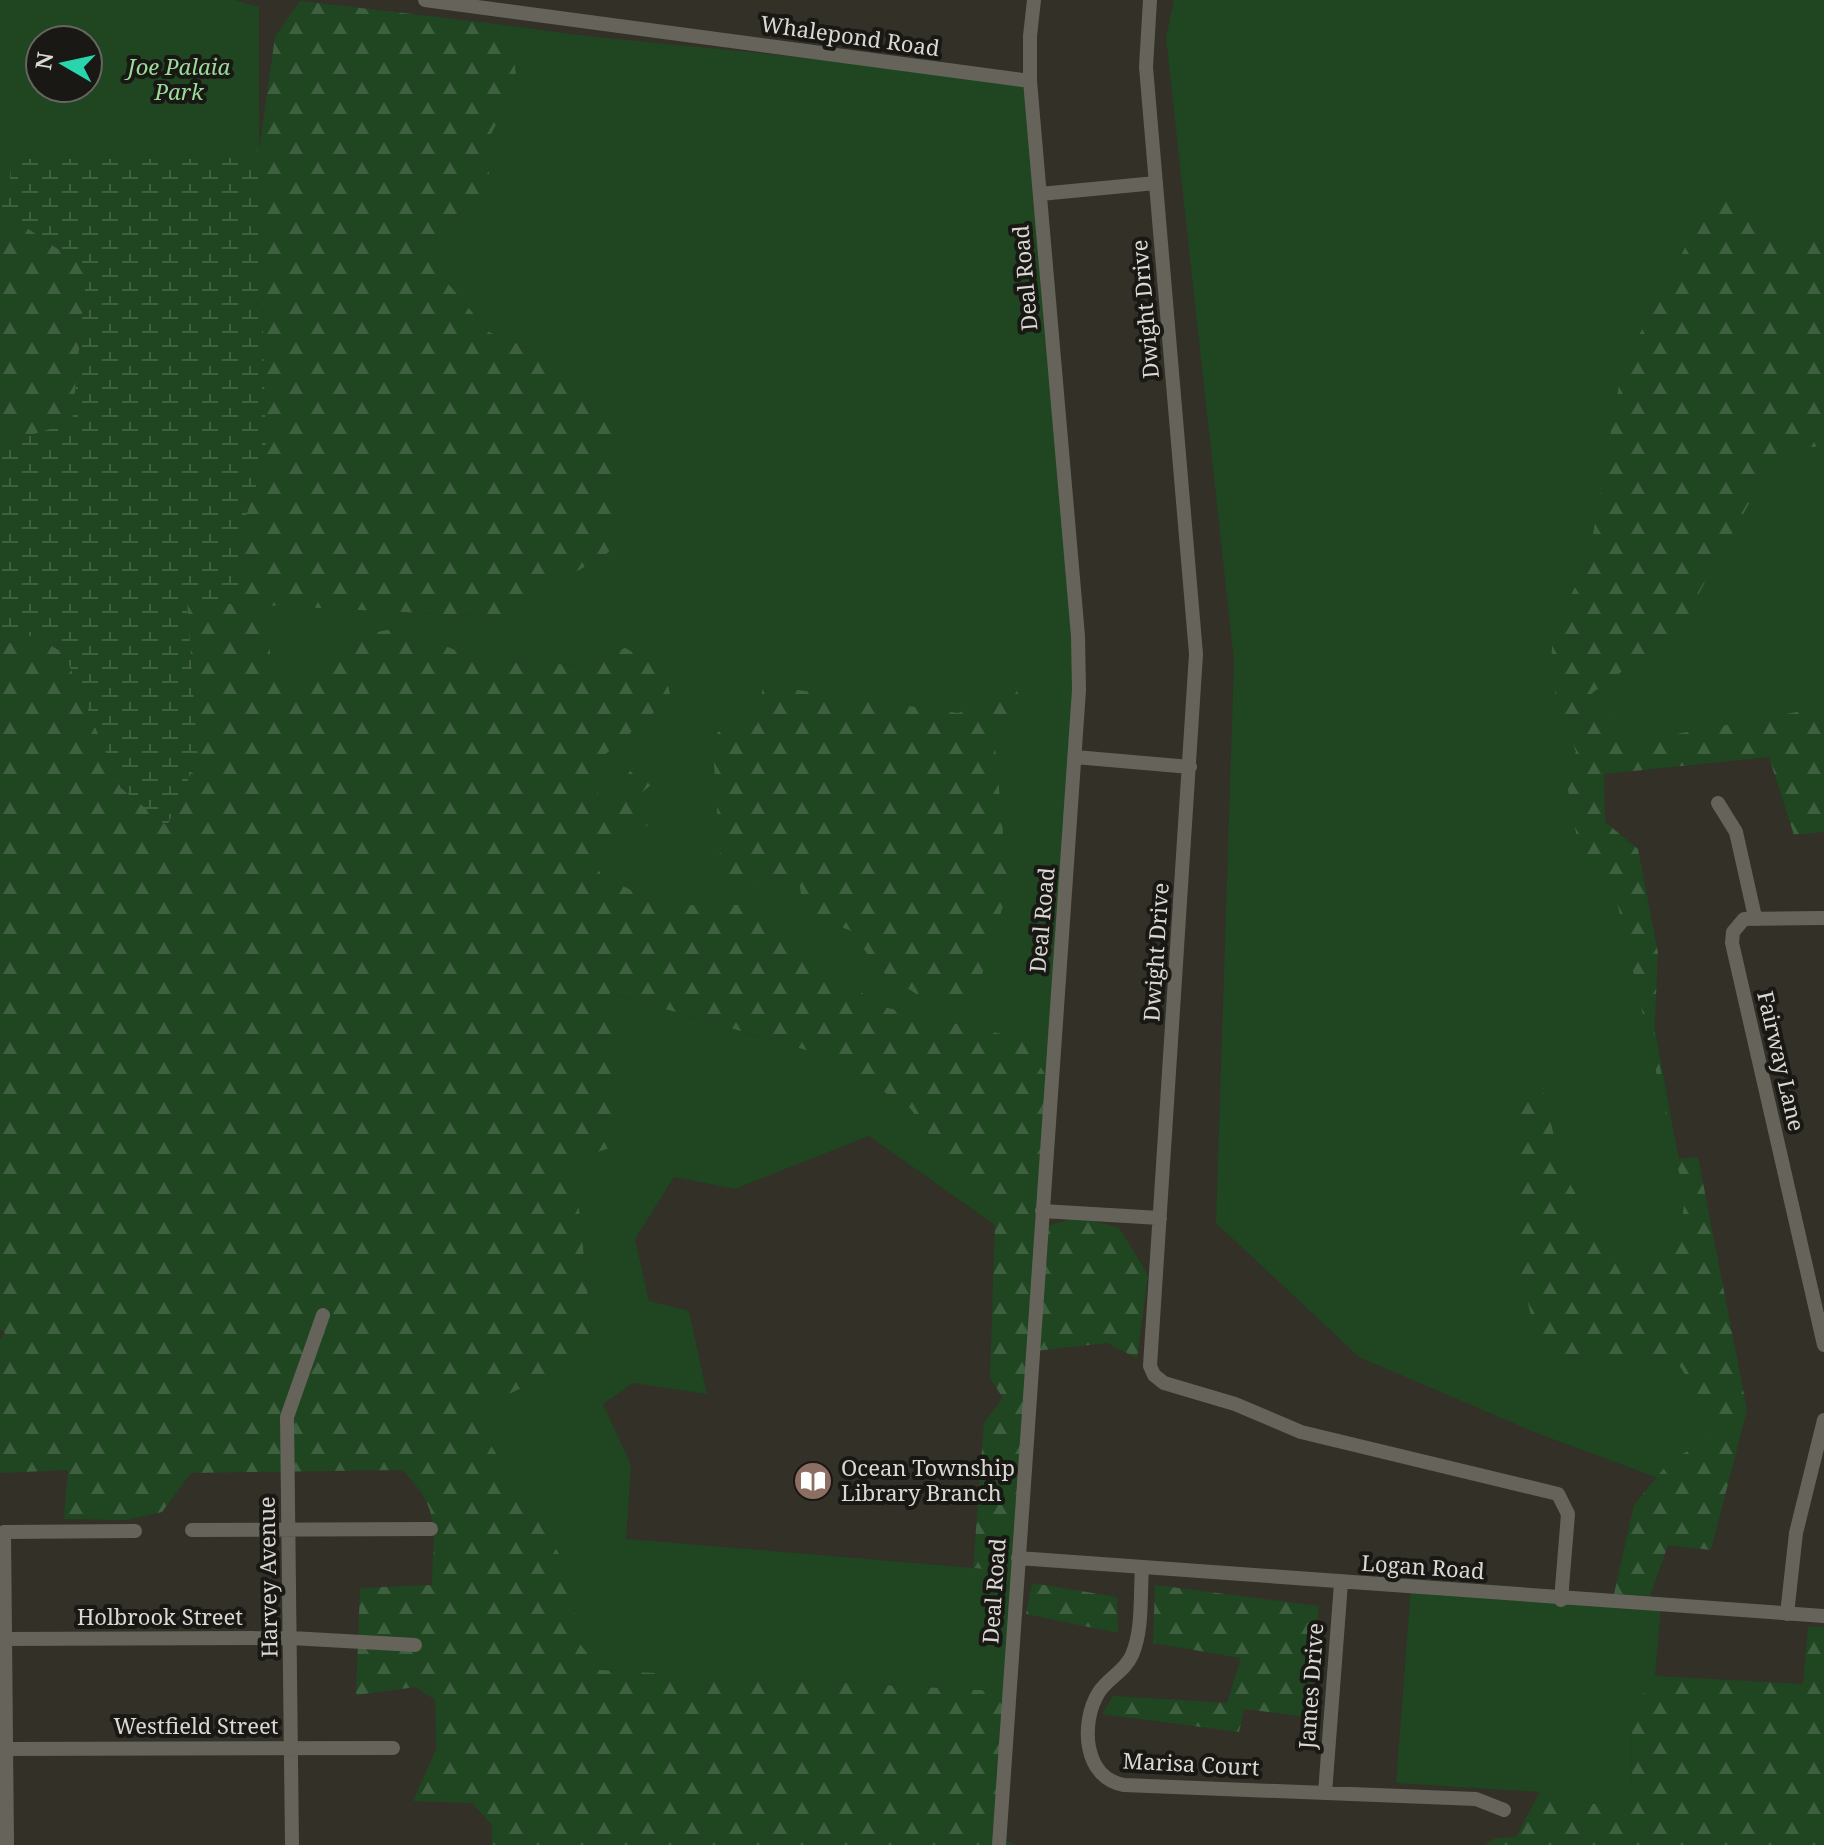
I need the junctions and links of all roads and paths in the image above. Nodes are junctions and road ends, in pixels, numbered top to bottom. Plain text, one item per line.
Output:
1 (425, 0) edge
2 (1034, 0) edge
3 (1150, 0) edge
4 (497, 4) edge
5 (1030, 81) junction
6 (1156, 183) junction
7 (1040, 194) junction
8 (1075, 757) junction
9 (1190, 767) junction
10 (1718, 803) dead end
11 (1755, 917) junction
12 (1824, 918) edge
13 (1042, 1211) junction
14 (1160, 1218) junction
15 (323, 1315) dead end
16 (1821, 1318) edge
17 (1824, 1345) edge
18 (1824, 1420) edge
19 (1819, 1464) edge
20 (290, 1529) junction
21 (431, 1529) dead end
22 (192, 1530) dead end
23 (135, 1531) dead end
24 (2, 1532) edge
25 (1018, 1558) junction
26 (1142, 1568) junction
27 (1341, 1583) junction
28 (1561, 1600) junction
29 (1787, 1614) junction
30 (1824, 1616) edge
31 (291, 1638) junction
32 (2, 1639) edge
33 (415, 1645) dead end
34 (292, 1747) junction
35 (393, 1748) dead end
36 (4, 1749) edge
37 (1325, 1793) junction
38 (1504, 1810) dead end
39 (7, 1845) edge
40 (292, 1845) edge
41 (999, 1845) edge

1 - 4 street, Whalepond Road
2 - 5 street, Deal Road
3 - 6 street, Dwight Drive
4 - 5 street, Whalepond Road
5 - 7 street, Deal Road
6 - 7 street
6 - 9 street, Dwight Drive
7 - 8 street, Deal Road
8 - 9 street
8 - 13 street, Deal Road
9 - 14 street, Dwight Drive
10 - 11 street
11 - 12 street
11 - 16 street, Fairway Lane
13 - 14 street
13 - 25 street, Deal Road
14 - 28 street, Dwight Drive
15 - 20 street, Harvey Avenue
16 - 17 street, Fairway Lane
18 - 19 street
19 - 29 street
20 - 21 street
20 - 22 street
20 - 31 street, Harvey Avenue
23 - 24 street
24 - 32 street
25 - 26 street, Logan Road
25 - 41 street, Deal Road
26 - 27 street, Logan Road
26 - 37 street, Marisa Court
27 - 28 street, Logan Road
27 - 37 street, James Drive
28 - 29 street, Logan Road
29 - 30 street, Logan Road
31 - 32 street, Holbrook Street
31 - 33 street, Holbrook Street
31 - 34 street, Harvey Avenue
32 - 36 street
34 - 35 street, Westfield Street
34 - 36 street, Westfield Street
34 - 40 street, Harvey Avenue
36 - 39 street
37 - 38 street, Marisa Court

